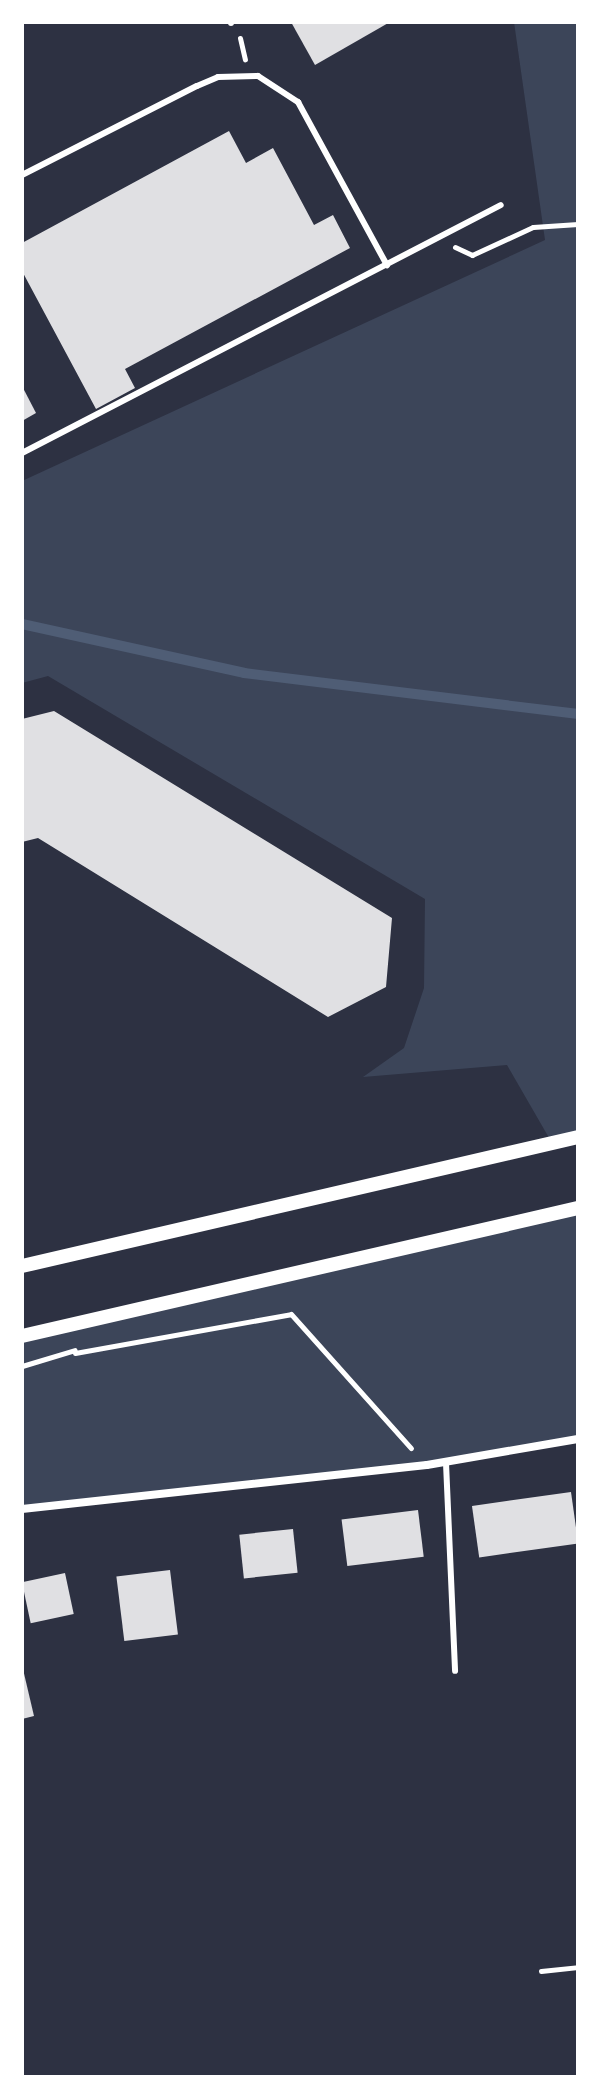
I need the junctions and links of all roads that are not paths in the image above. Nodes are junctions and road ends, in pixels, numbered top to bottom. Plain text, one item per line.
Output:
1 (22, 175) edge
2 (501, 205) dead end
3 (387, 265) junction
4 (22, 453) edge
5 (578, 1137) edge
6 (578, 1208) edge
7 (22, 1266) edge
8 (22, 1336) edge
9 (578, 1439) edge
10 (446, 1463) junction
11 (22, 1509) edge
12 (455, 1671) dead end

1 - 3 lane
2 - 3 lane
3 - 4 lane
5 - 7 street
6 - 8 street
9 - 10 street
10 - 11 street
10 - 12 lane

